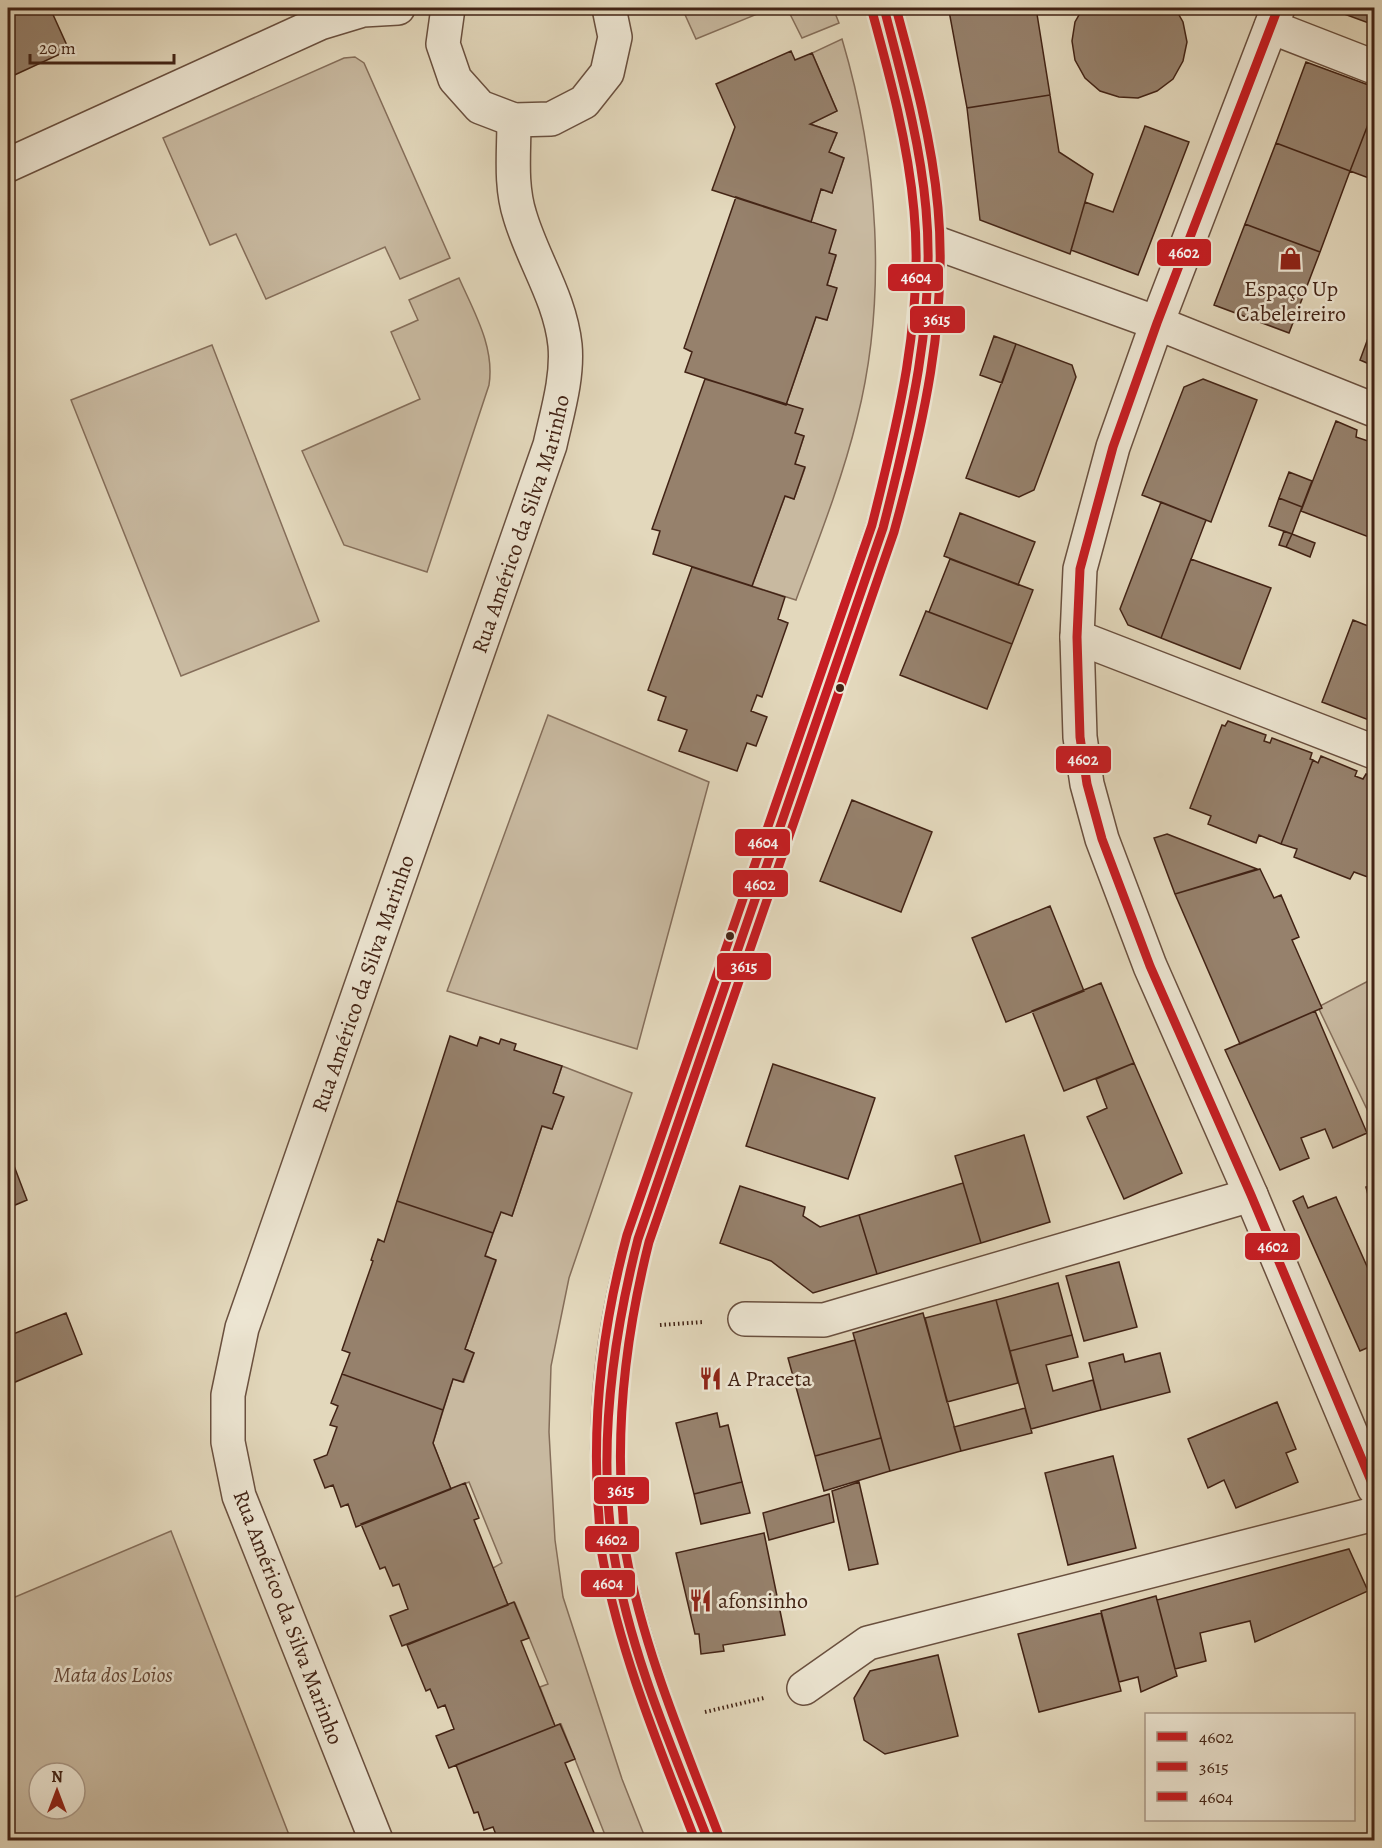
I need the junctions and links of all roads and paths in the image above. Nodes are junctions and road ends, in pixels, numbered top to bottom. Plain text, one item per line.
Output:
1 (398, 8) edge
2 (448, 8) edge
3 (609, 8) edge
4 (884, 8) edge
5 (1274, 17) edge
6 (1374, 67) edge
7 (514, 120) junction
8 (8, 165) edge
9 (928, 240) junction
10 (1156, 323) junction
11 (1374, 410) edge
12 (1077, 637) junction
13 (1374, 752) edge
14 (1251, 1195) junction
15 (746, 1319) joint
16 (617, 1329) junction
17 (1374, 1488) edge
18 (1374, 1514) edge
19 (804, 1688) joint
20 (663, 1722) junction
21 (376, 1840) edge
22 (708, 1840) edge

1 - 8 street
2 - 7 street
3 - 7 street
4 - 9 street
5 - 6 street
5 - 10 street
7 - 21 street, Rua Américo da Silva Marinho
9 - 10 street
9 - 16 street
10 - 11 street
10 - 12 street
12 - 13 street
12 - 14 street
14 - 15 street
14 - 17 street
15 - 16 path
16 - 20 street
18 - 19 street
19 - 20 path
20 - 22 street

